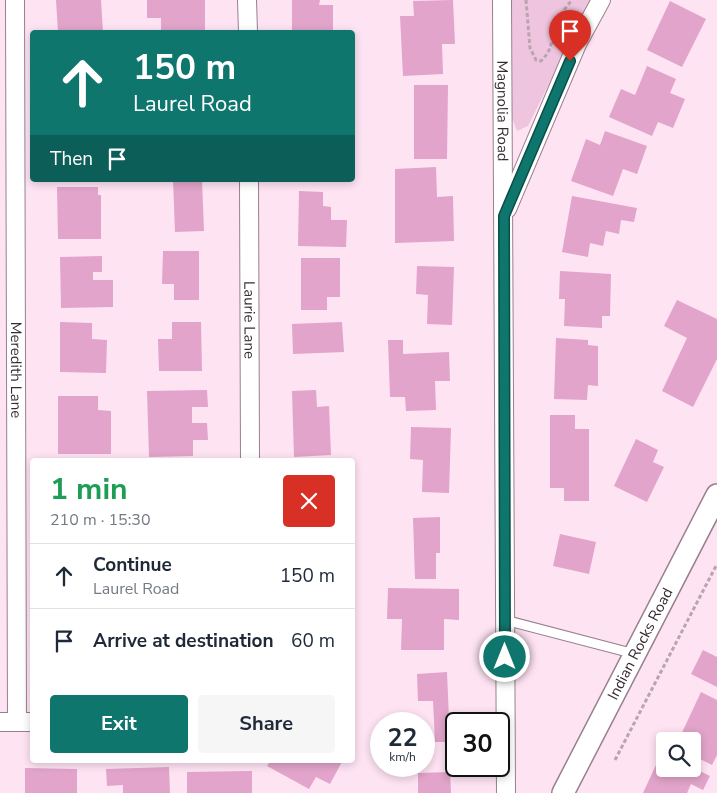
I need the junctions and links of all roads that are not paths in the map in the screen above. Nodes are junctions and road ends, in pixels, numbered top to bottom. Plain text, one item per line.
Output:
1 (15, 0) edge
2 (248, 0) edge
3 (502, 0) edge
4 (601, 0) edge
5 (248, 30) edge
6 (249, 182) edge
7 (504, 216) junction
8 (250, 458) edge
9 (717, 495) edge
10 (505, 620) junction
11 (635, 654) junction
12 (17, 722) edge
13 (506, 793) edge
14 (563, 793) edge

1 - 12 street, Meredith Lane
2 - 5 street
3 - 7 street, Magnolia Road
4 - 7 street
6 - 8 street, Laurie Lane
7 - 10 street, Magnolia Road
9 - 11 street, Indian Rocks Road
10 - 11 lane
10 - 13 street, Magnolia Road
11 - 14 street, Indian Rocks Road

